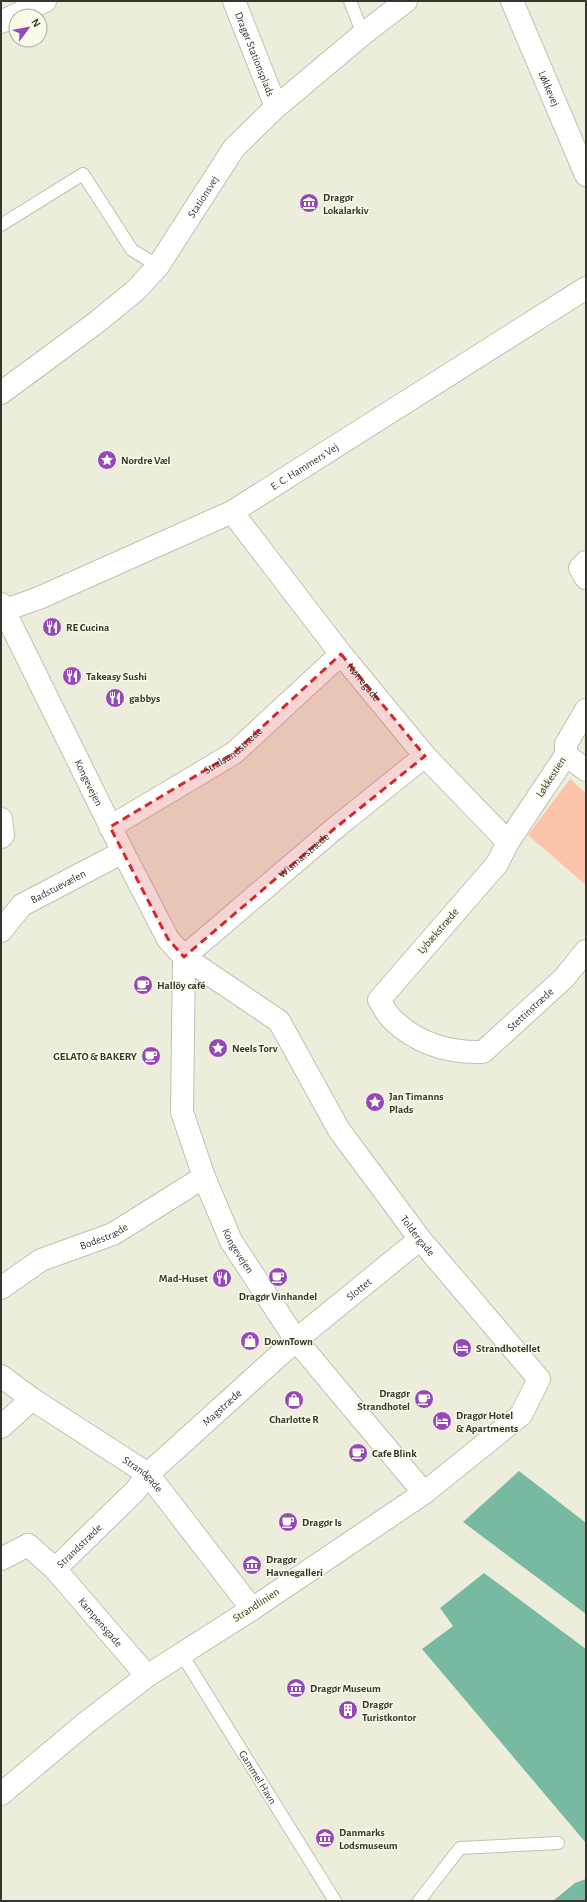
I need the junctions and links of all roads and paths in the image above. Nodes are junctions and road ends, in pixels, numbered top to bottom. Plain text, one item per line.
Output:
1 (45, 1) edge
2 (234, 1) edge
3 (350, 1) edge
4 (406, 1) edge
5 (512, 1) edge
6 (1, 22) edge
7 (363, 34) junction
8 (276, 107) junction
9 (586, 175) edge
10 (1, 225) edge
11 (158, 266) junction
12 (586, 288) edge
13 (1, 393) edge
14 (232, 512) junction
15 (3, 607) edge
16 (340, 654) junction
17 (586, 710) edge
18 (566, 755) junction
19 (425, 756) junction
20 (586, 770) edge
21 (1, 819) edge
22 (110, 827) junction
23 (1, 837) edge
24 (508, 842) junction
25 (123, 852) junction
26 (1, 931) edge
27 (586, 951) edge
28 (184, 957) junction
29 (466, 1053) joint
30 (312, 1081) joint
31 (204, 1177) junction
32 (420, 1238) junction
33 (1, 1288) edge
34 (296, 1340) junction
35 (1, 1376) edge
36 (539, 1379) joint
37 (32, 1399) junction
38 (1, 1426) edge
39 (148, 1474) junction
40 (424, 1493) junction
41 (1, 1559) edge
42 (55, 1569) junction
43 (252, 1608) junction
44 (181, 1653) junction
45 (147, 1676) junction
46 (1, 1794) edge
47 (558, 1843) dead end
48 (335, 1901) edge
49 (419, 1901) edge

1 - 6 street
2 - 8 street, Dragør Stationsplads
3 - 7 lane
4 - 7 street, Stationsvej
5 - 9 street, Løkkevej
7 - 8 street, Stationsvej
8 - 11 street, Stationsvej
10 - 11 lane
11 - 13 street, Stationsvej
12 - 14 street, E. C. Hammers Vej
14 - 15 street, E. C. Hammers Vej
14 - 16 street, Nørregade
15 - 22 street, Kongevejen
16 - 19 street, Nørregade
16 - 22 street, Stralsundstræde
17 - 18 street, Løkkestien
18 - 20 street
18 - 24 street, Løkkestien
19 - 24 street, Nørregade
19 - 28 street, Wismarstræde
21 - 23 street
22 - 25 street, Kongevejen
24 - 29 street, Lybækstræde
25 - 26 street, Badstuevælen
25 - 28 street, Kongevejen
27 - 29 street, Stettinstræde
28 - 30 street, Kongevejen
28 - 31 street, Kongevejen
30 - 32 street, Toldergade
31 - 33 street, Bodestræde
31 - 34 street, Kongevejen
32 - 34 street, Slottet
32 - 36 street, Toldergade
34 - 39 street, Magstræde
34 - 40 street, Kongevejen
35 - 37 street, Strandgade
36 - 40 street, Strandlinien
37 - 38 street
37 - 39 street, Strandgade
39 - 42 street, Strandstræde
39 - 43 street, Strandgade
40 - 43 street, Strandlinien
41 - 42 street, Strandstræde
42 - 45 street, Kampensgade
43 - 44 street, Strandlinien
44 - 45 street, Strandlinien
44 - 48 lane, Gammel Havn
45 - 46 street, Strandlinien
47 - 49 lane

